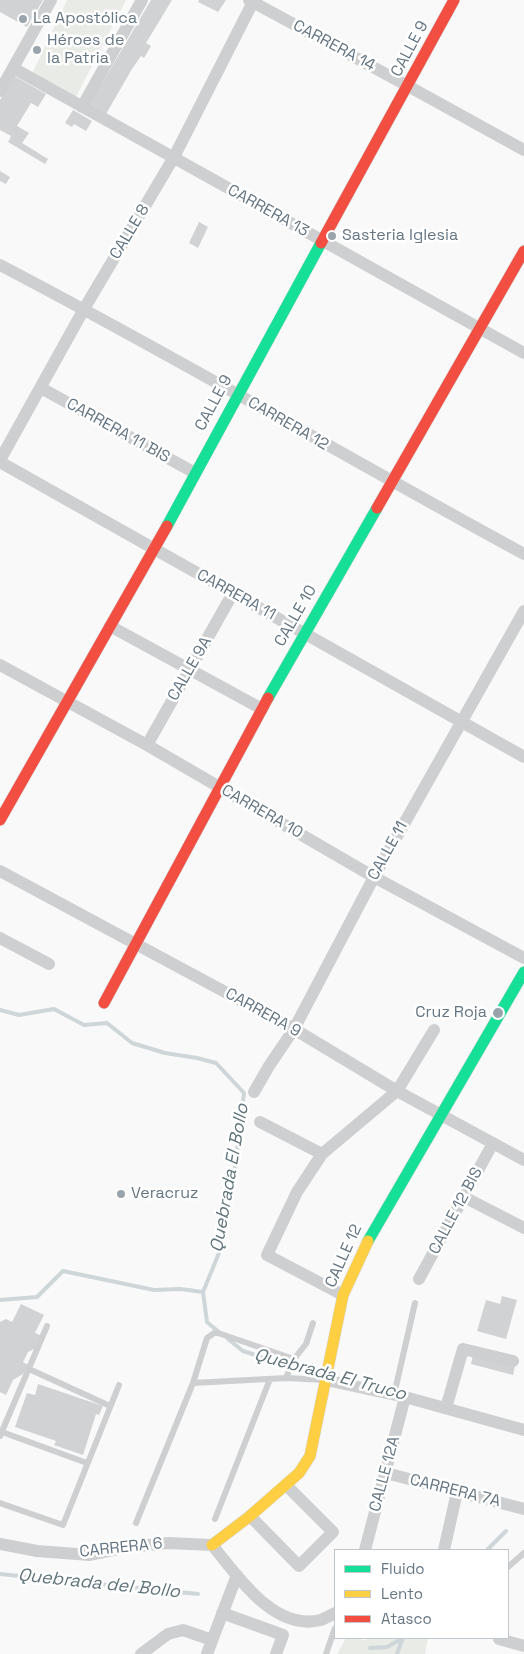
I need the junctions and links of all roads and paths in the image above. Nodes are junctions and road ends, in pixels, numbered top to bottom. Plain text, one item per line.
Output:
1 (51, 0) edge
2 (142, 0) edge
3 (454, 0) edge
4 (252, 1) edge
5 (13, 68) junction
6 (408, 86) junction
7 (0, 91) edge
8 (82, 107) junction
9 (524, 150) edge
10 (174, 157) junction
11 (322, 240) junction
12 (524, 251) edge
13 (0, 265) edge
14 (84, 309) junction
15 (481, 329) junction
16 (524, 353) edge
17 (41, 388) junction
18 (237, 395) junction
19 (0, 461) edge
20 (195, 473) junction
21 (391, 482) junction
22 (154, 549) junction
23 (524, 554) edge
24 (234, 593) junction
25 (524, 611) edge
26 (110, 626) junction
27 (305, 633) junction
28 (0, 665) edge
29 (189, 670) junction
30 (68, 701) junction
31 (262, 709) junction
32 (461, 721) junction
33 (147, 745) junction
34 (524, 757) edge
35 (219, 786) junction
36 (0, 820) edge
37 (0, 871) edge
38 (374, 877) junction
39 (0, 938) edge
40 (135, 944) junction
41 (524, 958) edge
42 (49, 964) dead end
43 (524, 972) edge
44 (104, 1003) dead end
45 (294, 1029) junction
46 (434, 1030) dead end
47 (397, 1091) junction
48 (254, 1092) dead end
49 (440, 1115) junction
50 (260, 1122) dead end
51 (493, 1144) junction
52 (322, 1154) junction
53 (524, 1160) edge
54 (464, 1197) junction
55 (524, 1228) edge
56 (419, 1279) dead end
57 (343, 1295) junction
58 (415, 1303) dead end
59 (312, 1324) dead end
60 (47, 1326) dead end
61 (294, 1359) junction
62 (513, 1360) dead end
63 (29, 1369) junction
64 (286, 1378) junction
65 (270, 1379) junction
66 (326, 1380) junction
67 (193, 1383) junction
68 (119, 1385) dead end
69 (399, 1396) junction
70 (110, 1406) junction
71 (446, 1408) junction
72 (3, 1423) edge
73 (524, 1430) edge
74 (1, 1434) edge
75 (87, 1463) junction
76 (386, 1473) junction
77 (286, 1485) junction
78 (457, 1492) junction
79 (0, 1503) edge
80 (524, 1509) edge
81 (250, 1516) junction
82 (215, 1519) dead end
83 (136, 1523) dead end
84 (0, 1544) edge
85 (212, 1545) junction
86 (365, 1549) edge
87 (444, 1549) edge
88 (524, 1554) edge
89 (509, 1566) edge
90 (237, 1575) junction
91 (222, 1613) junction
92 (334, 1614) edge
93 (334, 1631) edge
94 (499, 1639) dead end
95 (212, 1640) junction
96 (524, 1646) edge
97 (141, 1654) edge
98 (207, 1654) edge
99 (276, 1654) edge
100 (326, 1654) edge

1 - 5 street
2 - 8 street
3 - 6 street, CALLE 9
4 - 6 street, CARRERA 14
4 - 10 street, CALLE 8
5 - 7 street
5 - 8 street, CARRERA 13
6 - 9 street, CARRERA 14
6 - 11 street, CALLE 9
8 - 10 street, CARRERA 13
10 - 11 street, CARRERA 13
10 - 14 street, CALLE 8
11 - 15 street, CARRERA 13
11 - 18 street, CALLE 9
12 - 15 street, CALLE 10
13 - 14 street, CARRERA 12
14 - 17 street, CALLE 8
14 - 18 street, CARRERA 12
15 - 16 street, CARRERA 13
15 - 21 street, CALLE 10
17 - 19 street, CALLE 8
17 - 20 street, CARRERA 11 BIS
18 - 20 street, CALLE 9
18 - 21 street, CARRERA 12
19 - 22 street, CARRERA 11
20 - 22 street, CALLE 9
21 - 23 street, CARRERA 12
21 - 27 street, CALLE 10
22 - 24 street, CARRERA 11
22 - 26 street, CALLE 9
24 - 27 street, CARRERA 11
24 - 29 street, CALLE 9A
25 - 32 street, CALLE 11
26 - 29 street
26 - 30 street, CALLE 9
27 - 31 street, CALLE 10
27 - 32 street, CARRERA 11
28 - 30 street, CARRERA 10
29 - 31 street
29 - 33 street, CALLE 9A
30 - 33 street, CARRERA 10
30 - 36 street, CALLE 9
31 - 35 street, CALLE 10
32 - 34 street, CARRERA 11
32 - 38 street, CALLE 11
33 - 35 street, CARRERA 10
35 - 38 street, CARRERA 10
35 - 40 street, CALLE 10
37 - 40 street, CARRERA 9
38 - 41 street, CARRERA 10
38 - 45 street, CALLE 11
39 - 42 street
40 - 44 street, CALLE 10
40 - 45 street, CARRERA 9
43 - 49 street, CALLE 12
45 - 47 street, CARRERA 9
45 - 48 street, CALLE 11
46 - 47 street
47 - 49 street, CARRERA 9
47 - 52 street
49 - 51 street, CARRERA 9
49 - 57 street, CALLE 12
50 - 52 street
51 - 53 street, CARRERA 9
51 - 54 street, CALLE 12 BIS
52 - 57 street
54 - 55 street
54 - 56 street, CALLE 12 BIS
57 - 66 street, CALLE 12
58 - 69 lane
59 - 61 lane
60 - 63 lane
61 - 64 lane
61 - 67 lane
62 - 71 street
63 - 70 lane
63 - 72 lane
64 - 65 lane
64 - 66 lane
65 - 67 lane
65 - 82 lane
66 - 69 street
66 - 77 street, CALLE 12
67 - 83 lane
68 - 70 lane
69 - 71 street
69 - 76 street, CALLE 12A
70 - 75 lane
71 - 73 street
72 - 74 lane
74 - 75 lane
75 - 79 lane
76 - 78 street, CARRERA 7A
76 - 86 street, CALLE 12A
77 - 81 street, CALLE 12
77 - 81 street
78 - 80 street, CARRERA 7A
78 - 87 street
81 - 85 street, CALLE 12
84 - 85 street, CARRERA 6
85 - 90 street
88 - 89 lane
90 - 91 street
90 - 92 street
91 - 95 street
91 - 99 street
93 - 100 lane
94 - 96 street
95 - 97 street
95 - 98 street

